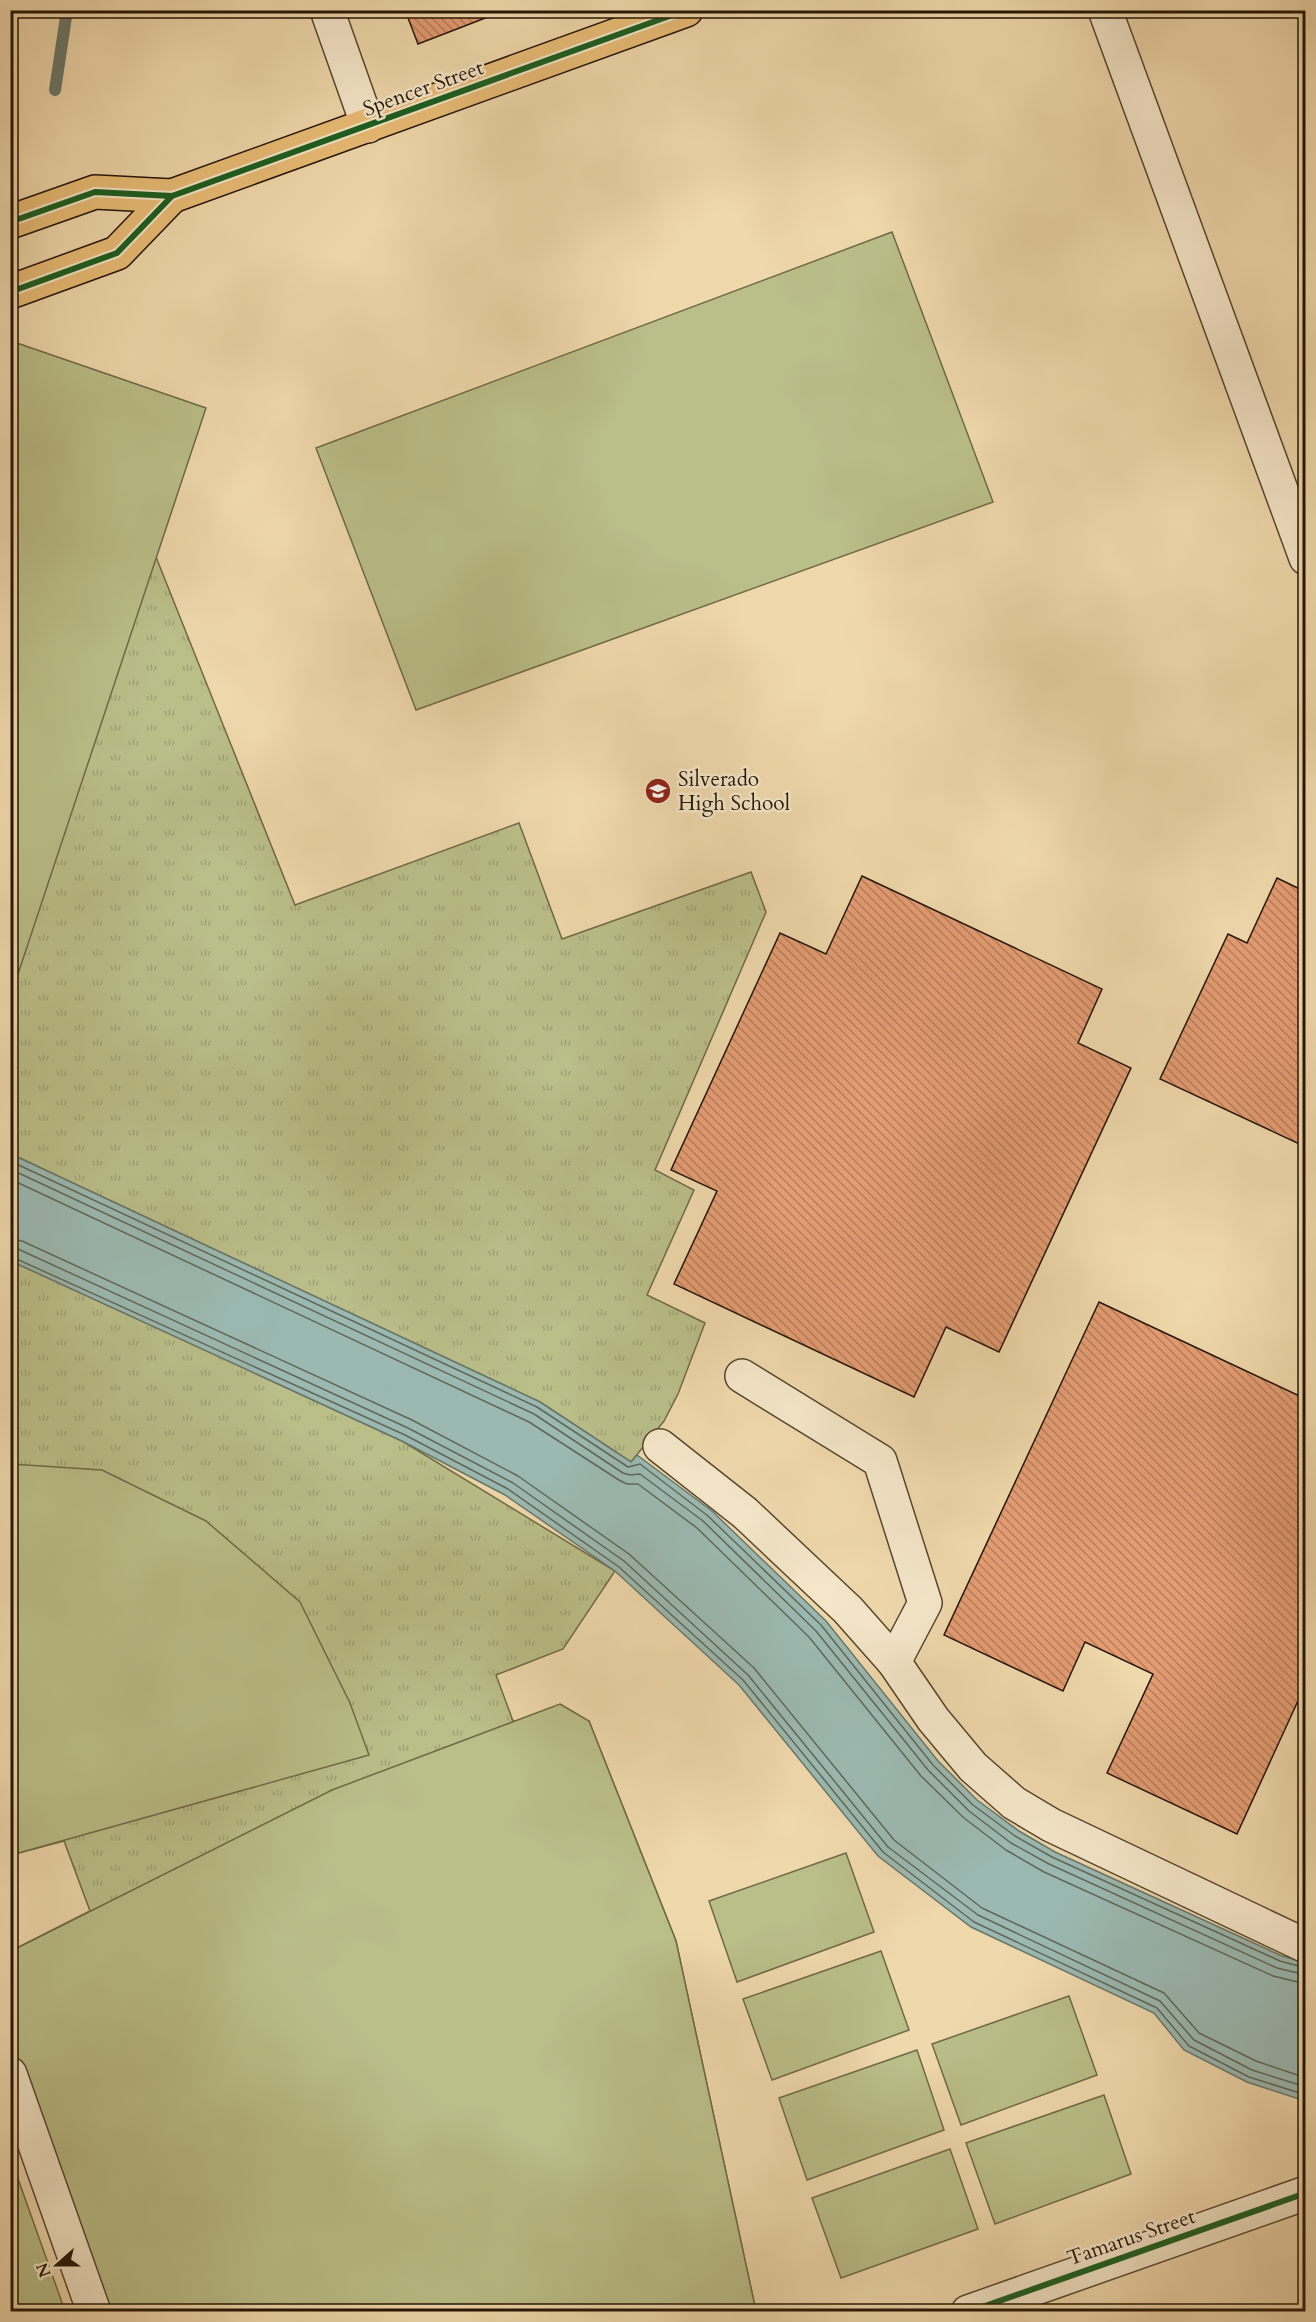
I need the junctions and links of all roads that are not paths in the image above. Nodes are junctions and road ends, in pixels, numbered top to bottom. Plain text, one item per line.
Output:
1 (327, 10) edge
2 (686, 10) edge
3 (1105, 10) edge
4 (369, 126) junction
5 (171, 196) junction
6 (10, 222) edge
7 (10, 292) edge
8 (1305, 558) edge
9 (742, 1376) dead end
10 (660, 1446) dead end
11 (894, 1662) junction
12 (1305, 1946) edge
13 (10, 2074) edge
14 (1305, 2193) edge
15 (94, 2312) edge
16 (968, 2312) edge

1 - 4 street
2 - 4 main road, Spencer Street
3 - 8 street
4 - 5 main road, Spencer Street
5 - 6 main road, Spencer Street
5 - 7 main road, Spencer Street
9 - 11 street
10 - 11 street
11 - 12 street
13 - 15 street
14 - 16 street, Tamarus Street

